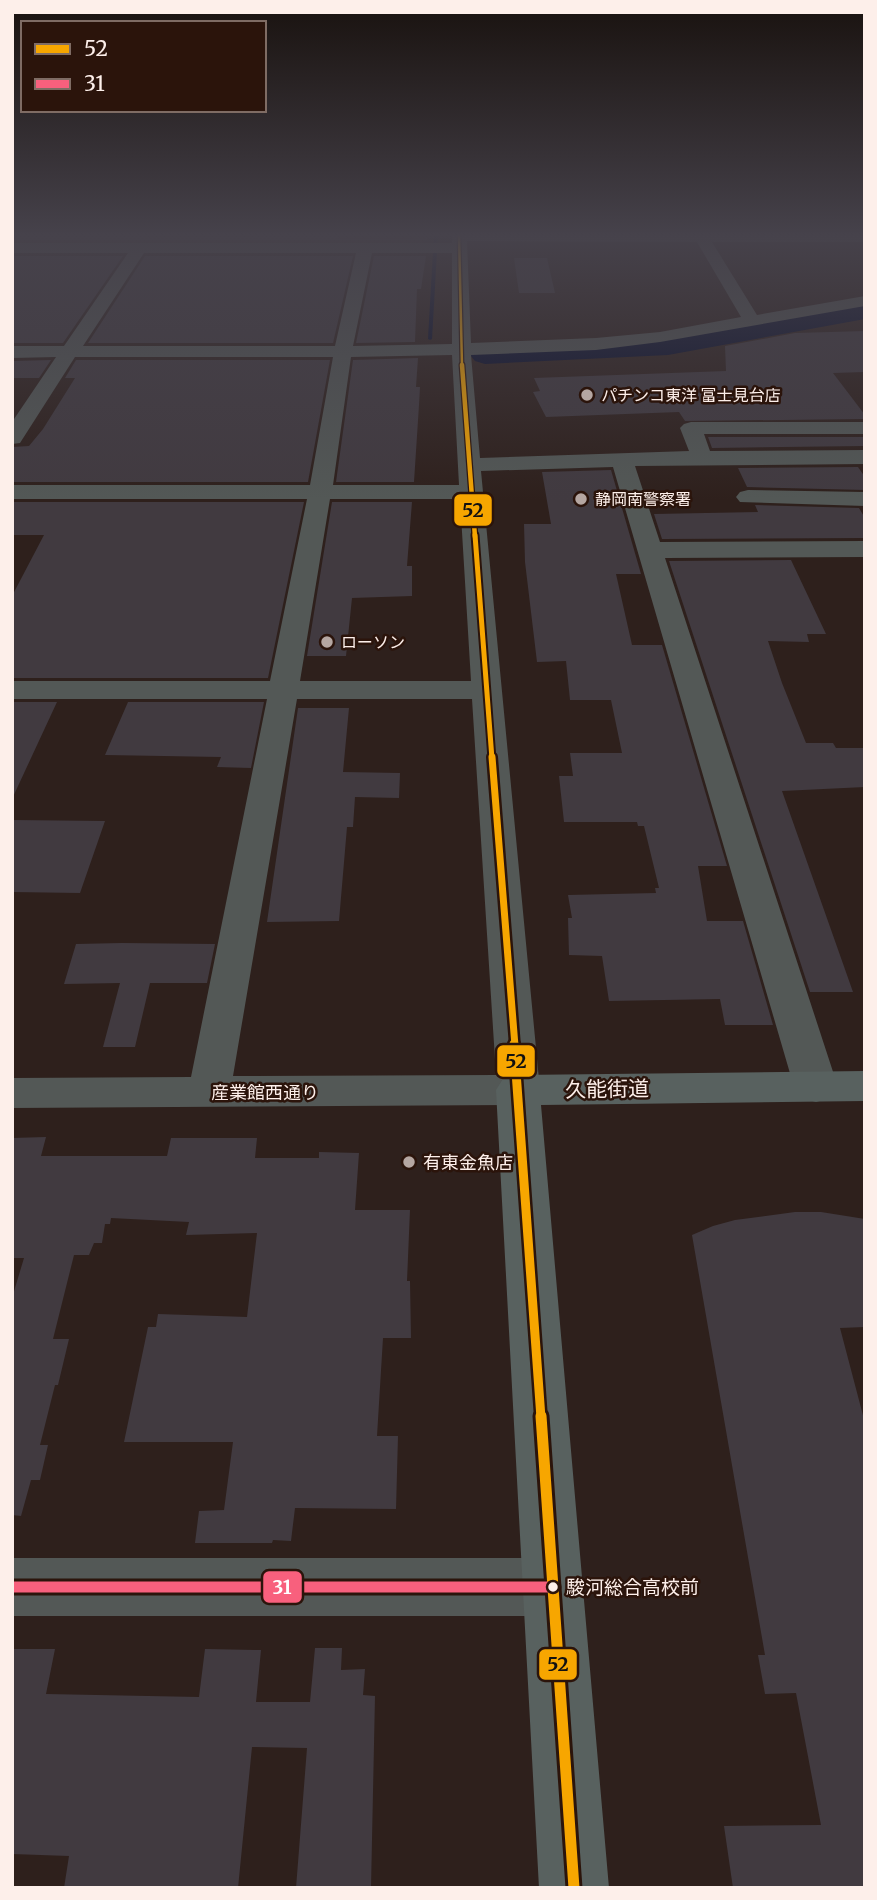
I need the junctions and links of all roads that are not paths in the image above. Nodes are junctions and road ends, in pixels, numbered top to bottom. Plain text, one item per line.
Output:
1 (90, 323) edge
2 (349, 323) edge
3 (460, 323) edge
4 (749, 323) edge
5 (820, 323) edge
6 (343, 351) junction
7 (12, 352) edge
8 (71, 352) junction
9 (461, 356) junction
10 (781, 428) junction
11 (865, 428) edge
12 (12, 438) edge
13 (796, 457) junction
14 (837, 457) junction
15 (865, 457) edge
16 (702, 458) junction
17 (622, 460) junction
18 (469, 479) junction
19 (12, 492) edge
20 (320, 492) junction
21 (748, 497) dead end
22 (864, 499) edge
23 (865, 549) edge
24 (651, 550) junction
25 (12, 690) edge
26 (284, 690) junction
27 (486, 690) junction
28 (865, 1086) edge
29 (816, 1087) junction
30 (518, 1090) junction
31 (12, 1093) edge
32 (209, 1093) junction
33 (12, 1587) edge
34 (553, 1587) junction
35 (574, 1888) edge

1 - 8 street
2 - 6 street
3 - 9 street
4 - 9 street
5 - 9 street
6 - 8 street
6 - 9 street
6 - 20 street
7 - 8 street
8 - 12 street
9 - 18 street
10 - 11 street
10 - 13 street
10 - 16 street
13 - 14 street
13 - 16 street
14 - 15 street
14 - 22 street
16 - 17 street
17 - 18 street
17 - 24 street
18 - 20 street
18 - 27 street
19 - 20 street
20 - 26 street
21 - 22 street
23 - 24 street
24 - 29 street
25 - 26 street
26 - 27 street
26 - 32 street
27 - 30 street
28 - 29 main road, 久能街道
29 - 30 main road, 久能街道
30 - 32 street, 産業館西通り
30 - 34 main road
31 - 32 street, 産業館西通り
33 - 34 street
34 - 35 main road

